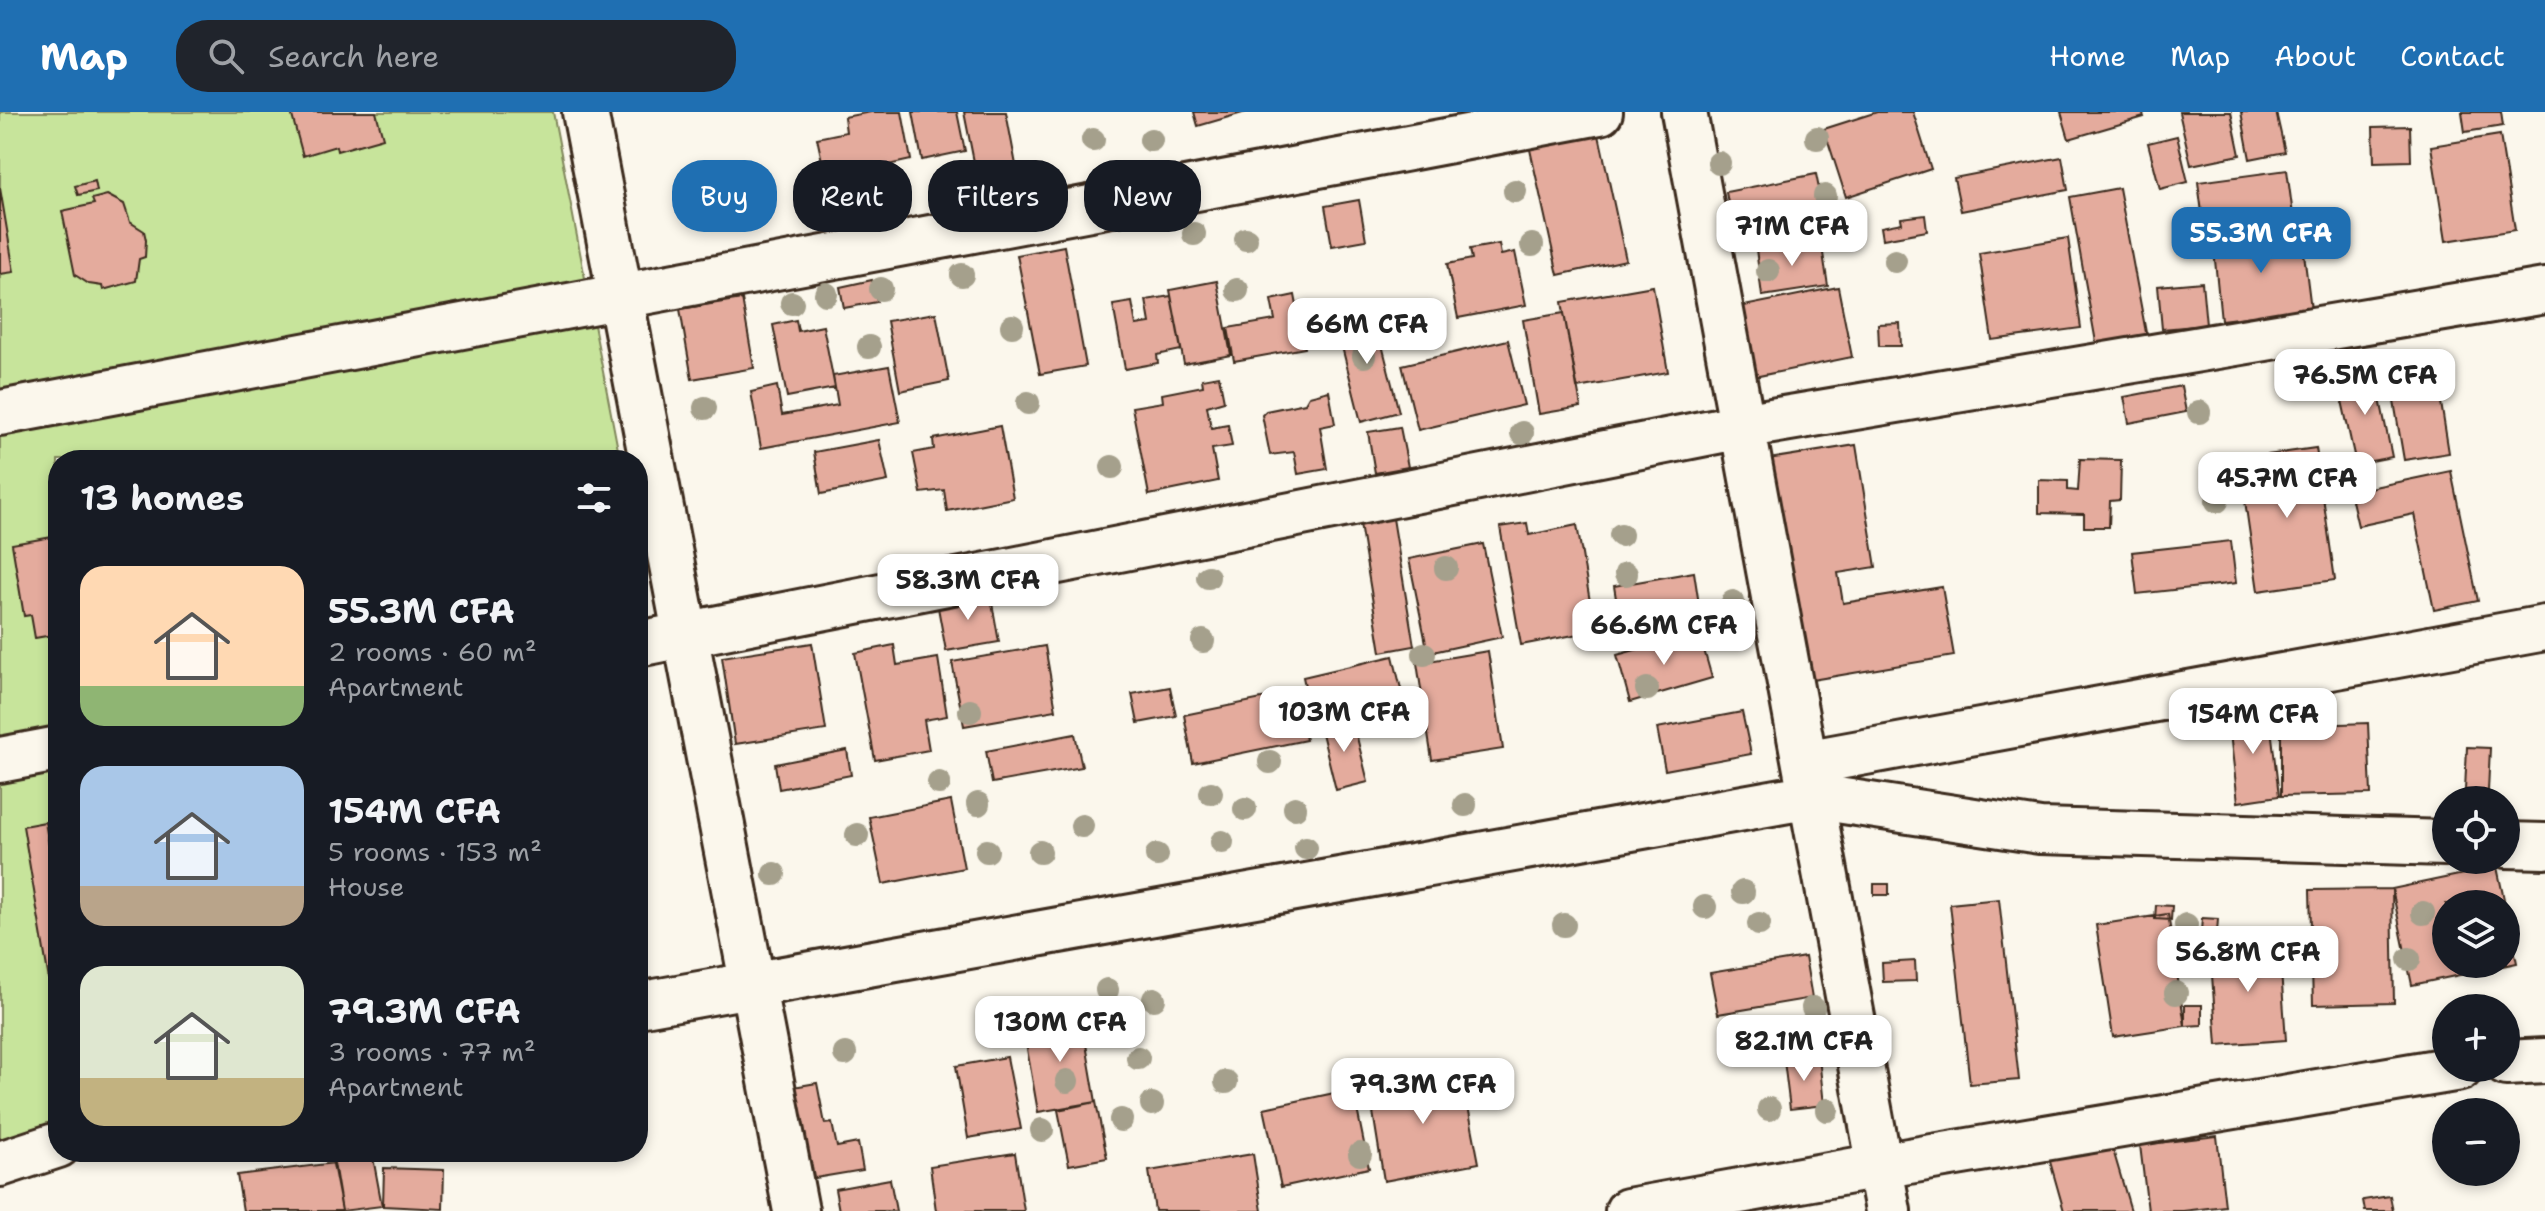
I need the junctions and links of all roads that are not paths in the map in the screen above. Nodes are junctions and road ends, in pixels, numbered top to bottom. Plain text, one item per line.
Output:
1 (585, 112) edge
2 (1600, 112) edge
3 (1684, 112) edge
4 (2545, 291) edge
5 (620, 297) junction
6 (0, 413) edge
7 (1742, 426) junction
8 (2545, 628) edge
9 (685, 636) junction
10 (648, 642) edge
11 (48, 751) edge
12 (0, 760) edge
13 (1808, 780) junction
14 (2432, 843) edge
15 (2520, 845) edge
16 (2545, 846) edge
17 (752, 984) junction
18 (648, 1003) edge
19 (2545, 1061) edge
20 (2520, 1062) edge
21 (2432, 1073) edge
22 (48, 1148) edge
23 (0, 1164) edge
24 (1879, 1166) junction
25 (796, 1211) edge
26 (1628, 1211) edge
27 (1888, 1211) edge

1 - 5 street
2 - 5 street
3 - 7 street
4 - 7 street
5 - 6 street
5 - 9 street
7 - 9 street
7 - 13 street
8 - 13 street
9 - 10 street
9 - 17 street
11 - 12 street
13 - 14 street
13 - 17 street
13 - 24 street
15 - 16 street
17 - 18 street
17 - 25 street
19 - 20 street
21 - 24 street
22 - 23 street
24 - 26 street
24 - 27 street

